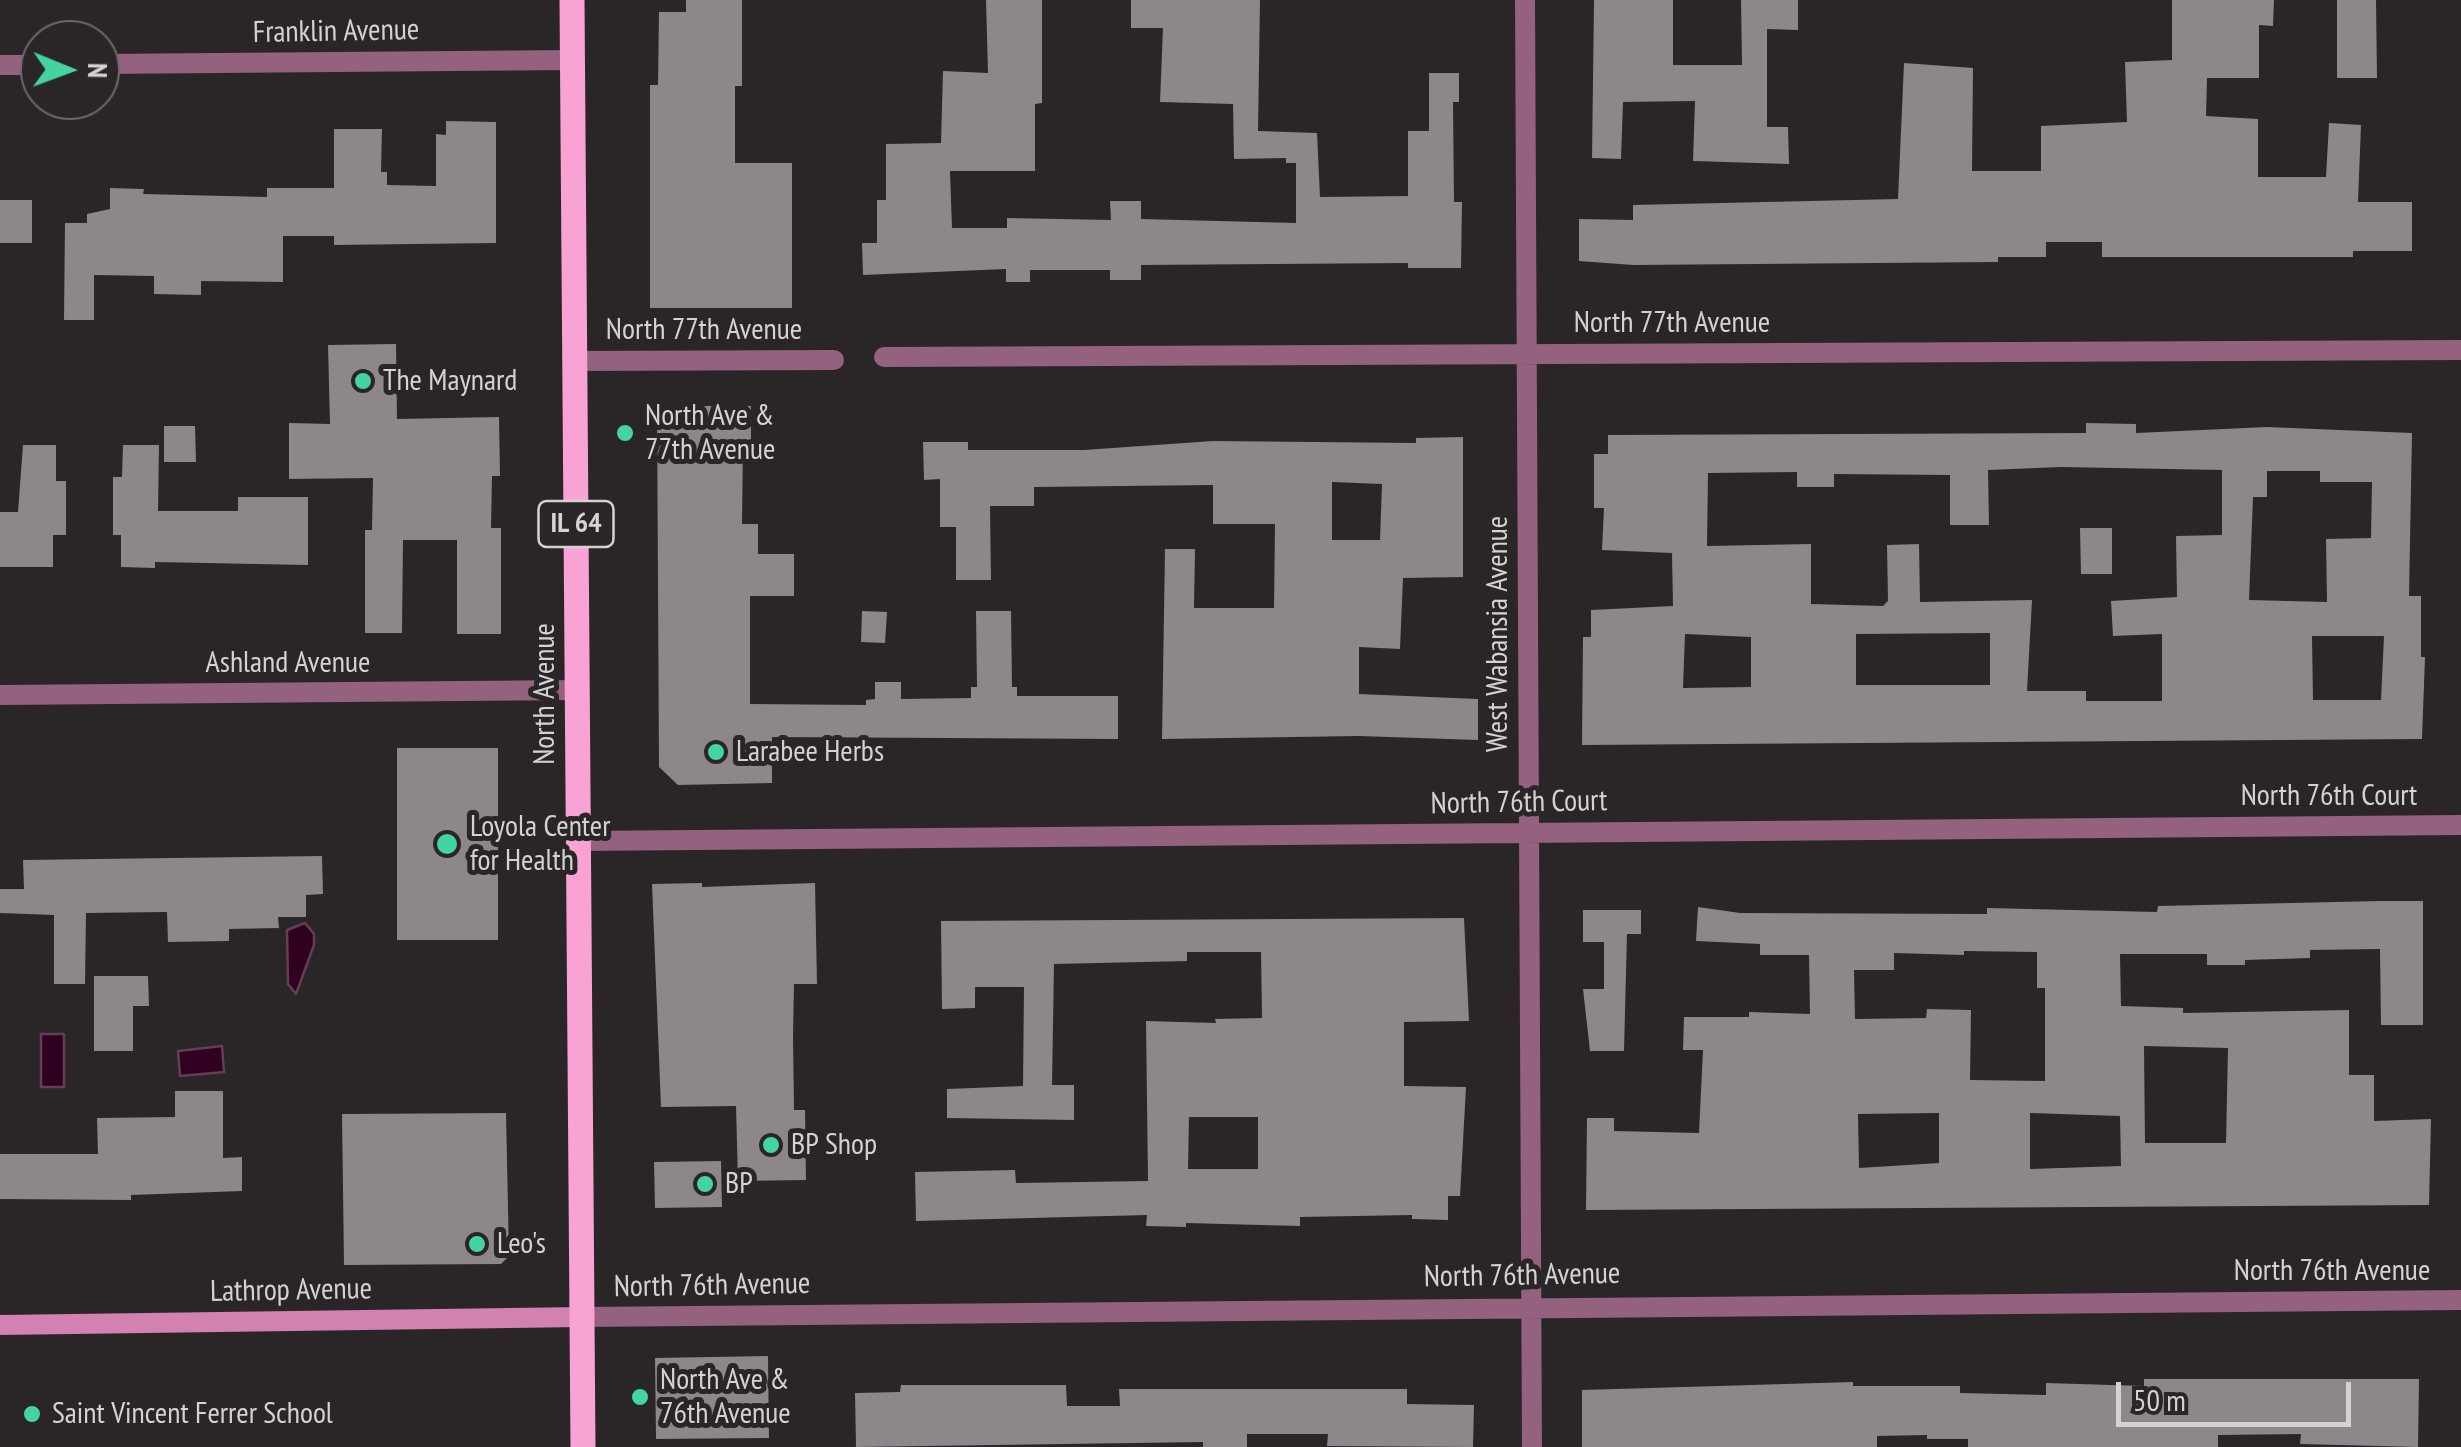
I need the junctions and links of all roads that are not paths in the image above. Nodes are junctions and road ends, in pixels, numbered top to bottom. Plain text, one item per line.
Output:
1 (572, 0) edge
2 (1525, 0) edge
3 (572, 60) junction
4 (120, 64) edge
5 (2461, 350) edge
6 (1527, 354) junction
7 (884, 358) dead end
8 (834, 360) dead end
9 (575, 361) junction
10 (578, 690) junction
11 (0, 695) edge
12 (2461, 825) edge
13 (1529, 833) junction
14 (578, 841) junction
15 (2461, 1300) edge
16 (1531, 1306) junction
17 (583, 1318) junction
18 (0, 1326) edge
19 (583, 1447) edge
20 (1532, 1447) edge

1 - 3 main road, North Avenue / IL 64
2 - 6 street, West Wabansia Avenue
3 - 4 street, Franklin Avenue
3 - 9 main road, North Avenue / IL 64
5 - 6 street, North 77th Avenue
6 - 7 street, North 77th Avenue
6 - 13 street, West Wabansia Avenue
8 - 9 street, North 77th Avenue
9 - 10 main road, North Avenue / IL 64
10 - 11 street, Ashland Avenue
10 - 14 main road, North Avenue / IL 64
12 - 13 street, North 76th Court
13 - 14 street, North 76th Court
13 - 16 street, West Wabansia Avenue
14 - 17 main road, North Avenue / IL 64
15 - 16 street, North 76th Avenue
16 - 17 street, North 76th Avenue
16 - 20 street, West Wabansia Avenue
17 - 18 street, Lathrop Avenue
17 - 19 main road, North Avenue / IL 64

